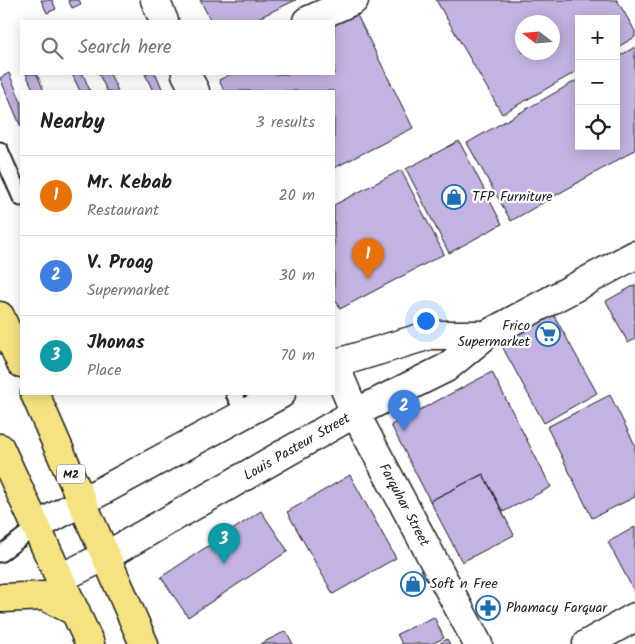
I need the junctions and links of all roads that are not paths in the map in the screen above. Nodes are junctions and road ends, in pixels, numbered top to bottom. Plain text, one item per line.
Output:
1 (155, 0) edge
2 (354, 0) edge
3 (164, 20) edge
4 (310, 20) edge
5 (0, 150) edge
6 (20, 196) edge
7 (635, 255) edge
8 (0, 316) edge
9 (486, 335) junction
10 (20, 361) edge
11 (335, 364) edge
12 (335, 366) edge
13 (35, 395) edge
14 (278, 395) edge
15 (239, 404) edge
16 (355, 413) junction
17 (0, 448) edge
18 (0, 476) edge
19 (0, 493) edge
20 (83, 501) junction
21 (37, 526) junction
22 (0, 554) edge
23 (106, 556) junction
24 (60, 578) junction
25 (2, 599) edge
26 (76, 612) junction
27 (635, 617) edge
28 (90, 644) edge
29 (144, 644) edge
30 (478, 644) edge
31 (587, 644) edge

1 - 3 main road
2 - 4 main road
5 - 6 lane
7 - 9 main road, Louis Pasteur Street
8 - 10 highway
9 - 11 main road, Louis Pasteur Street
9 - 16 main road, Louis Pasteur Street
12 - 16 main road, Farquhar Street
13 - 20 highway, M2
14 - 15 main road
15 - 20 main road
16 - 23 main road, Louis Pasteur Street
16 - 30 main road, Farquhar Street
17 - 21 highway
18 - 19 highway
20 - 21 main road
20 - 23 highway, M2
21 - 22 lane
21 - 24 highway
23 - 24 main road, Louis Pasteur Street
23 - 29 highway, M2
24 - 25 lane
24 - 26 highway
25 - 26 highway
26 - 28 highway
27 - 31 main road

